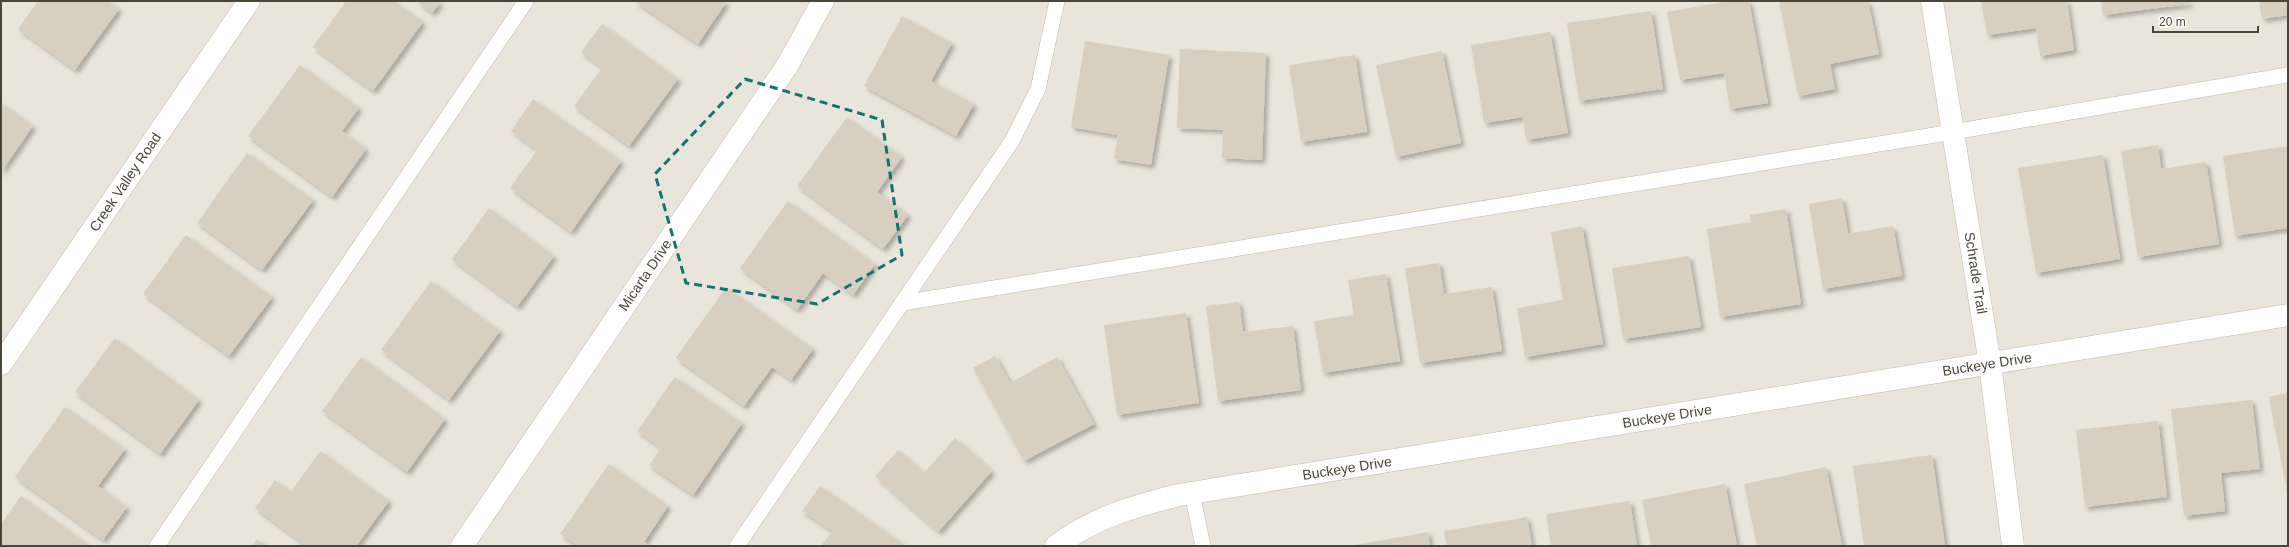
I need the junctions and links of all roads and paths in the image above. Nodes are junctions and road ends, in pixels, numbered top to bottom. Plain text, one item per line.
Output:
1 (249, 1) edge
2 (526, 1) edge
3 (824, 1) edge
4 (1057, 1) edge
5 (1932, 1) edge
6 (2288, 75) edge
7 (1953, 132) junction
8 (902, 303) junction
9 (2288, 315) edge
10 (1, 364) edge
11 (1990, 364) junction
12 (1192, 493) junction
13 (157, 546) edge
14 (462, 546) edge
15 (737, 546) edge
16 (1056, 546) edge
17 (1203, 546) edge
18 (2013, 546) edge

1 - 10 street, Creek Valley Road
2 - 13 lane
3 - 14 street, Micarta Drive
4 - 8 lane
5 - 7 street, Schrade Trail
6 - 7 lane
7 - 8 lane
7 - 11 street, Schrade Trail
8 - 15 lane
9 - 11 street, Buckeye Drive
11 - 12 street, Buckeye Drive
11 - 18 street, Schrade Trail
12 - 16 street, Buckeye Drive
12 - 17 lane

